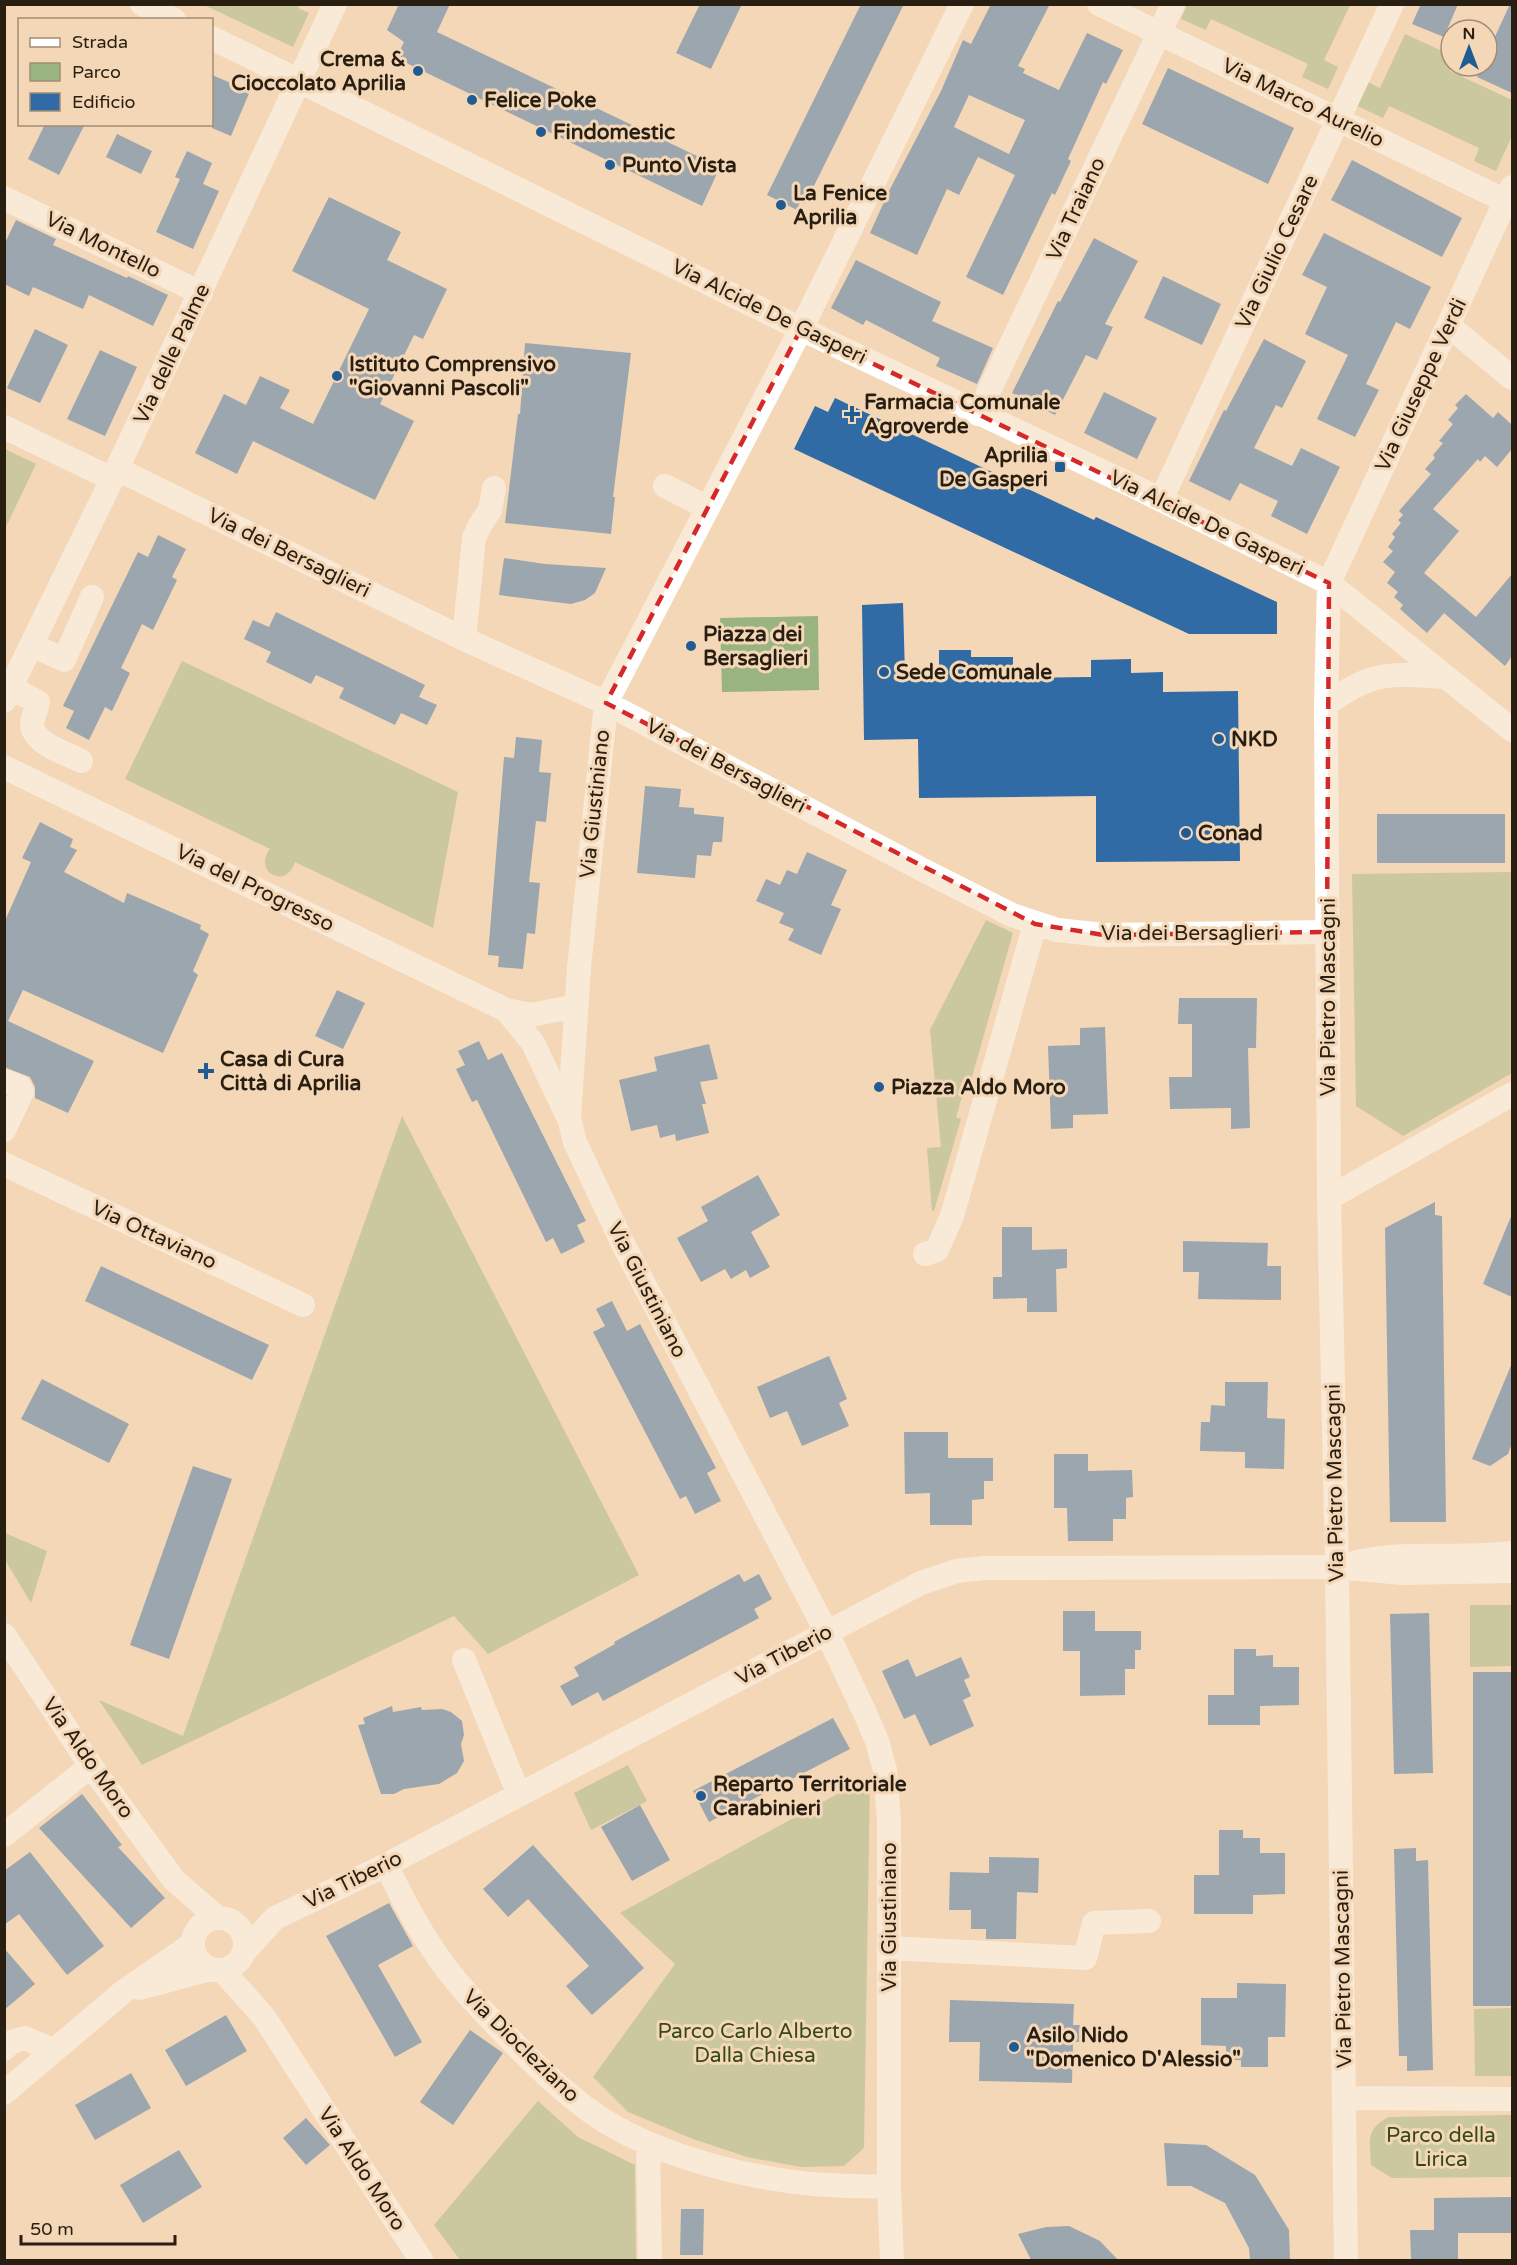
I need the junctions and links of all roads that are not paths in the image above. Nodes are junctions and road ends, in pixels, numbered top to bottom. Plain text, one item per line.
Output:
1 (142, 4) edge
2 (335, 4) edge
3 (962, 4) edge
4 (1099, 4) edge
5 (1173, 4) edge
6 (1392, 4) edge
7 (170, 18) edge
8 (1159, 34) junction
9 (213, 38) edge
10 (299, 80) junction
11 (1338, 120) junction
12 (1509, 194) edge
13 (4, 198) edge
14 (201, 293) junction
15 (1449, 326) junction
16 (801, 329) junction
17 (1512, 378) edge
18 (978, 414) junction
19 (4, 427) edge
20 (113, 478) junction
21 (665, 486) dead end
22 (494, 488) dead end
23 (1161, 500) junction
24 (708, 508) junction
25 (1329, 583) junction
26 (92, 597) dead end
27 (464, 639) junction
28 (32, 645) junction
29 (1445, 677) junction
30 (8, 695) edge
31 (606, 703) junction
32 (1326, 705) junction
33 (1512, 730) edge
34 (81, 760) dead end
35 (4, 767) edge
36 (1035, 924) junction
37 (1327, 932) junction
38 (576, 1006) junction
39 (506, 1010) junction
40 (4, 1081) edge
41 (1512, 1094) edge
42 (11, 1098) edge
43 (569, 1118) junction
44 (4, 1130) edge
45 (4, 1164) edge
46 (1329, 1198) junction
47 (925, 1254) dead end
48 (303, 1305) dead end
49 (1512, 1553) edge
50 (1337, 1567) junction
51 (1512, 1571) edge
52 (827, 1633) junction
53 (4, 1635) edge
54 (464, 1660) dead end
55 (91, 1766) junction
56 (519, 1795) junction
57 (4, 1835) edge
58 (386, 1864) junction
59 (174, 1880) junction
60 (275, 1918) junction
61 (225, 1919) junction
62 (1149, 1921) dead end
63 (193, 1940) junction
64 (890, 1948) junction
65 (230, 1962) junction
66 (123, 1992) junction
67 (4, 2049) edge
68 (53, 2050) junction
69 (4, 2093) edge
70 (1344, 2098) junction
71 (1512, 2099) edge
72 (648, 2143) junction
73 (890, 2187) junction
74 (421, 2260) edge
75 (650, 2260) edge
76 (892, 2260) edge
77 (1346, 2260) edge

1 - 7 street
2 - 10 street, Via delle Palme
3 - 16 street, Via Giustiniano
4 - 8 street, Via Marco Aurelio
5 - 8 street, Via Traiano
6 - 11 street, Via Giulio Cesare
8 - 11 street, Via Marco Aurelio
8 - 18 street, Via Traiano
9 - 10 street, Via Alcide De Gasperi
10 - 14 street, Via delle Palme
10 - 16 street, Via Alcide De Gasperi
11 - 12 street, Via Marco Aurelio
11 - 23 street, Via Giulio Cesare
12 - 15 street, Via Giuseppe Verdi
13 - 14 street, Via Montello
14 - 20 street, Via delle Palme
15 - 17 street
15 - 25 street, Via Giuseppe Verdi
16 - 18 street, Via Alcide De Gasperi
16 - 24 street, Via Giustiniano
18 - 23 street, Via Alcide De Gasperi
19 - 20 street, Via dei Bersaglieri
20 - 27 street, Via dei Bersaglieri
20 - 28 street, Via delle Palme
21 - 24 street
22 - 27 street
23 - 25 street, Via Alcide De Gasperi
24 - 31 street, Via Giustiniano
25 - 29 street, Via Alcide De Gasperi
25 - 32 street, Via Pietro Mascagni
26 - 28 street
27 - 31 street, Via dei Bersaglieri
28 - 30 street, Via delle Palme
29 - 32 street
29 - 33 street, Via Alcide De Gasperi
30 - 34 street
31 - 36 street, Via dei Bersaglieri
31 - 38 street, Via Giustiniano
32 - 37 street, Via Pietro Mascagni
35 - 39 street, Via del Progresso
36 - 37 street, Via dei Bersaglieri
36 - 47 street
37 - 46 street, Via Pietro Mascagni
38 - 39 street, Via del Progresso
38 - 43 street, Via Giustiniano
39 - 43 street, Via del Progresso
40 - 42 street
41 - 46 street
42 - 44 street
43 - 52 street, Via Giustiniano
45 - 48 street, Via Ottaviano
46 - 50 street, Via Pietro Mascagni
49 - 50 street
50 - 51 street
50 - 52 street, Via Tiberio
50 - 70 street, Via Pietro Mascagni
52 - 56 street, Via Tiberio
52 - 64 street, Via Giustiniano
53 - 55 street, Via Aldo Moro
54 - 56 street
55 - 57 street
55 - 59 street, Via Aldo Moro
56 - 58 street, Via Tiberio
58 - 60 street, Via Tiberio
58 - 72 street, Via Diocleziano
59 - 61 street, Via Aldo Moro
59 - 63 street, Via Aldo Moro
60 - 61 street, Via Tiberio
60 - 65 street, Via Tiberio
61 - 63 street
61 - 65 street, Via Aldo Moro
62 - 64 street
63 - 65 street, Via Aldo Moro
63 - 66 street
64 - 73 street, Via Giustiniano
65 - 66 street
65 - 74 street, Via Aldo Moro
66 - 68 street
67 - 68 street
68 - 69 street
70 - 71 street
70 - 77 street, Via Pietro Mascagni
72 - 73 street, Via Diocleziano
72 - 75 street
73 - 76 street, Via Giustiniano

